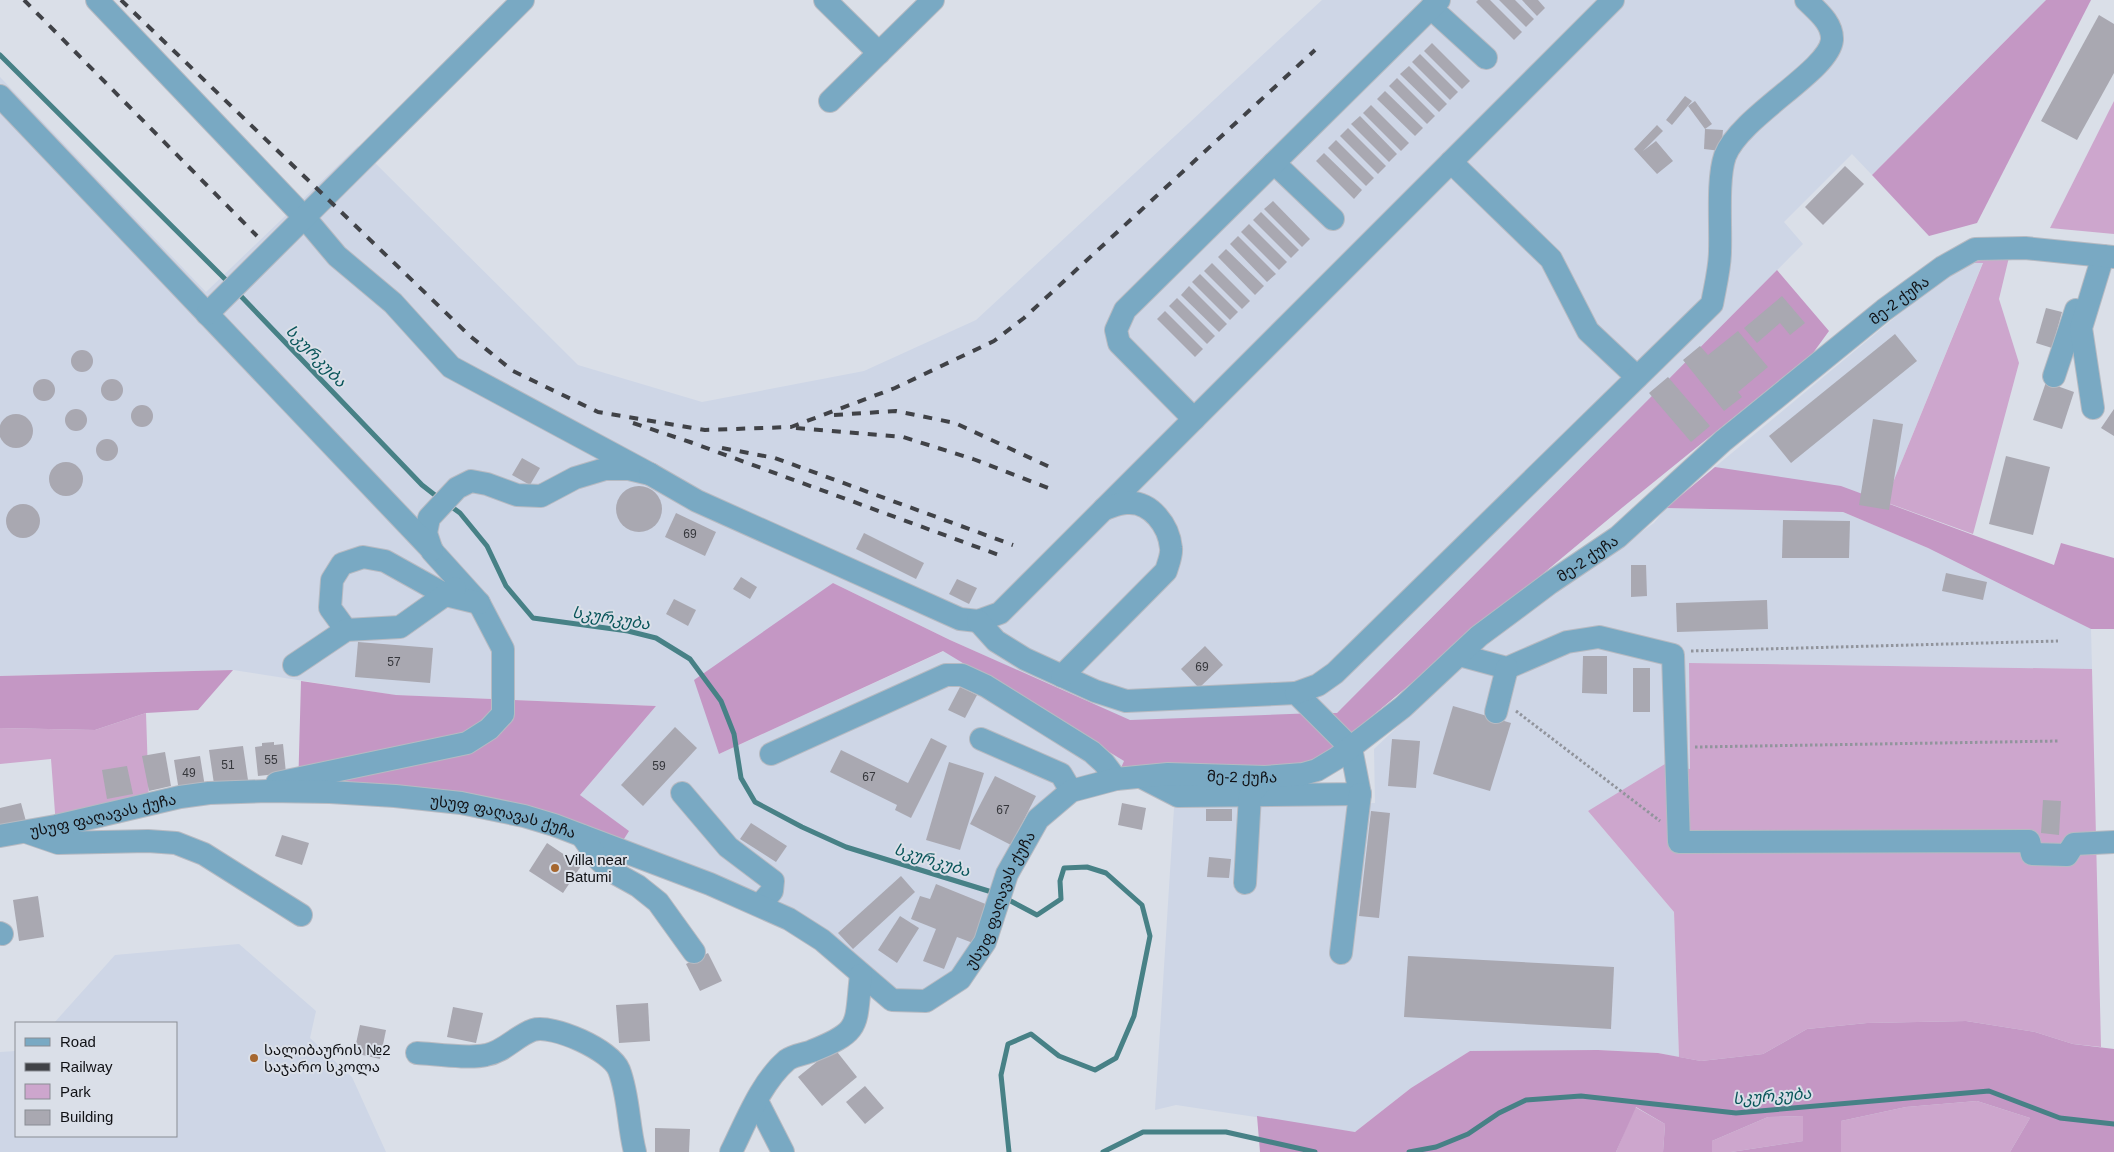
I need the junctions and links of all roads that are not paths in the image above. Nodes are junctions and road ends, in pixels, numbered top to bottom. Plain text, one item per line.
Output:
1 (96, 0) edge
2 (523, 0) edge
3 (825, 0) edge
4 (934, 0) edge
5 (1806, 0) edge
6 (1611, 1) edge
7 (1435, 4) edge
8 (879, 53) junction
9 (1486, 58) dead end
10 (0, 96) edge
11 (830, 101) dead end
12 (1274, 162) junction
13 (1451, 162) junction
14 (305, 218) junction
15 (1333, 219) dead end
16 (2104, 256) edge
17 (213, 309) junction
18 (2054, 376) dead end
19 (1637, 377) junction
20 (2093, 408) dead end
21 (1194, 419) junction
22 (650, 474) junction
23 (1104, 509) junction
24 (432, 551) junction
25 (454, 589) junction
26 (978, 621) junction
27 (346, 630) junction
28 (1459, 655) junction
29 (294, 665) dead end
30 (1506, 668) junction
31 (1062, 676) junction
32 (1296, 693) junction
33 (1498, 706) road end
34 (981, 738) dead end
35 (1350, 748) junction
36 (771, 754) dead end
37 (1141, 777) junction
38 (1265, 777) junction
39 (1116, 779) junction
40 (1071, 791) junction
41 (243, 792) junction
42 (682, 793) dead end
43 (1360, 794) junction
44 (1250, 795) junction
45 (1038, 819) joint
46 (25, 831) junction
47 (581, 835) junction
48 (0, 836) edge
49 (2114, 842) edge
50 (1245, 883) dead end
51 (760, 905) junction
52 (300, 915) dead end
53 (694, 952) dead end
54 (1341, 953) dead end
55 (861, 975) junction
56 (417, 1053) dead end
57 (758, 1101) junction
58 (635, 1152) edge
59 (731, 1152) edge
60 (783, 1152) edge

1 - 14 street
2 - 14 street
3 - 8 street
4 - 8 street
5 - 19 street
6 - 13 street
7 - 9 street
7 - 12 street
8 - 11 street
10 - 17 street
12 - 15 street
12 - 21 street
13 - 19 street
13 - 21 street
14 - 17 street
14 - 22 street
16 - 18 street
16 - 20 street
16 - 28 street, მე-2 ქუჩა
17 - 24 street
19 - 32 street
21 - 23 street
22 - 24 street
22 - 26 street
23 - 26 street
23 - 31 street
24 - 25 street
25 - 27 street
25 - 27 street
25 - 41 street
26 - 31 street
27 - 29 street
28 - 30 street
28 - 35 street, მე-2 ქუჩა
30 - 33 street
30 - 49 street
31 - 32 street
32 - 35 street
34 - 40 street
35 - 38 street, მე-2 ქუჩა
35 - 43 street
36 - 39 street
37 - 38 street, მე-2 ქუჩა
37 - 39 street, მე-2 ქუჩა
37 - 44 street
38 - 44 street
39 - 40 street, მე-2 ქუჩა
40 - 45 street, მე-2 ქუჩა
41 - 46 street, უსუფ ფაღავას ქუჩა
41 - 47 street, უსუფ ფაღავას ქუჩა
42 - 51 street
43 - 44 street
43 - 54 street
44 - 50 street
45 - 55 street, უსუფ ფაღავას ქუჩა
46 - 48 street, უსუფ ფაღავას ქუჩა
46 - 52 street
47 - 51 street, უსუფ ფაღავას ქუჩა
47 - 53 street
51 - 55 street, უსუფ ფაღავას ქუჩა
55 - 57 street
56 - 58 street
57 - 59 street
57 - 60 street

